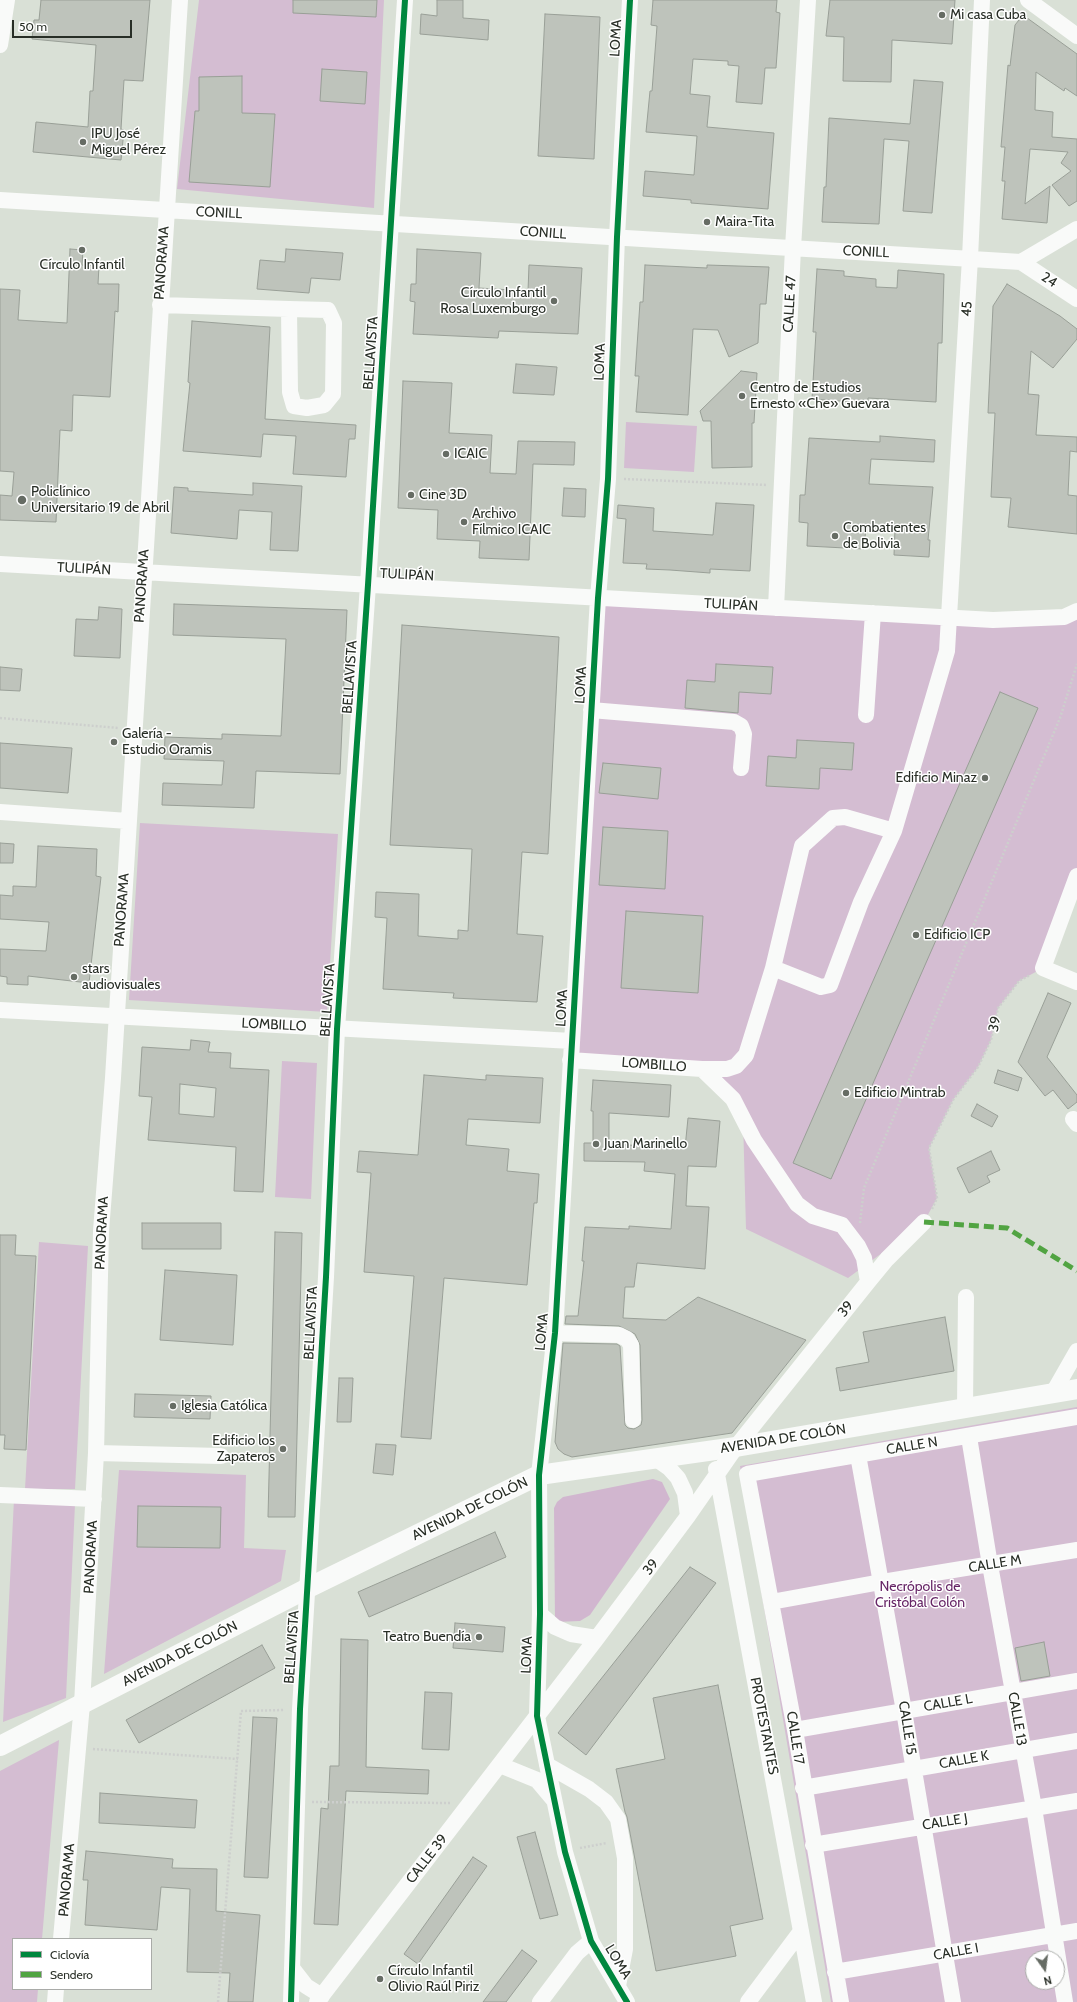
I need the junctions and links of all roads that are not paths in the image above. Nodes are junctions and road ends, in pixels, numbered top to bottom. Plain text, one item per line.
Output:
1 (7, 0) edge
2 (180, 0) edge
3 (405, 0) edge
4 (630, 0) edge
5 (808, 0) edge
6 (982, 0) edge
7 (1028, 0) edge
8 (1077, 36) edge
9 (0, 45) edge
10 (0, 200) edge
11 (166, 209) junction
12 (391, 223) junction
13 (1077, 229) edge
14 (617, 237) junction
15 (793, 248) junction
16 (970, 258) junction
17 (1021, 262) junction
18 (1077, 299) edge
19 (160, 305) junction
20 (289, 309) junction
21 (0, 564) edge
22 (143, 572) junction
23 (368, 585) junction
24 (598, 598) junction
25 (776, 608) junction
26 (1077, 611) edge
27 (873, 613) junction
28 (949, 618) junction
29 (591, 710) junction
30 (866, 715) dead end
31 (741, 768) dead end
32 (0, 812) edge
33 (128, 822) junction
34 (894, 831) junction
35 (1077, 876) edge
36 (772, 968) junction
37 (1077, 982) edge
38 (0, 1010) edge
39 (116, 1016) junction
40 (337, 1029) junction
41 (572, 1041) junction
42 (570, 1060) junction
43 (702, 1069) junction
44 (924, 1222) road end
45 (868, 1282) junction
46 (966, 1297) dead end
47 (555, 1332) junction
48 (1076, 1354) edge
49 (1077, 1389) edge
50 (1053, 1393) junction
51 (965, 1408) junction
52 (1077, 1417) edge
53 (633, 1420) dead end
54 (969, 1437) junction
55 (736, 1447) junction
56 (712, 1450) junction
57 (96, 1453) junction
58 (858, 1455) junction
59 (222, 1456) dead end
60 (655, 1458) junction
61 (747, 1474) joint
62 (717, 1475) junction
63 (539, 1476) junction
64 (0, 1495) edge
65 (94, 1499) junction
66 (688, 1516) junction
67 (1077, 1550) edge
68 (990, 1565) junction
69 (881, 1582) junction
70 (308, 1588) junction
71 (771, 1602) junction
72 (540, 1614) junction
73 (597, 1638) junction
74 (1077, 1681) edge
75 (1013, 1692) junction
76 (82, 1704) junction
77 (904, 1711) junction
78 (537, 1716) junction
79 (794, 1730) junction
80 (1077, 1741) edge
81 (0, 1746) edge
82 (1022, 1750) junction
83 (500, 1765) junction
84 (547, 1765) junction
85 (914, 1769) junction
86 (803, 1788) junction
87 (554, 1800) junction
88 (1077, 1801) edge
89 (1034, 1808) junction
90 (923, 1826) junction
91 (813, 1845) junction
92 (801, 1931) junction
93 (1077, 1931) edge
94 (1055, 1935) junction
95 (61, 1938) edge
96 (590, 1941) junction
97 (945, 1954) junction
98 (292, 1968) junction
99 (835, 1972) junction
100 (618, 1986) junction
101 (56, 1990) edge
102 (320, 1999) edge
103 (55, 2002) edge
104 (291, 2002) edge
105 (540, 2002) edge
106 (627, 2002) edge
107 (748, 2002) edge
108 (814, 2002) edge
109 (841, 2002) edge
110 (953, 2002) edge
111 (1066, 2002) edge

1 - 9 street
2 - 11 street, PANORAMA
3 - 12 street, BELLAVISTA
4 - 14 street, LOMA
5 - 15 street, CALLE 47
6 - 16 street, 45
7 - 8 street
10 - 11 street, CONILL
11 - 12 street, CONILL
11 - 19 street, PANORAMA
12 - 14 street, CONILL
12 - 23 street, BELLAVISTA
13 - 17 street
14 - 15 street, CONILL
14 - 24 street, LOMA
15 - 16 street, CONILL
15 - 25 street, CALLE 47
16 - 17 street, CONILL
16 - 28 street, 45
17 - 18 street, 24
19 - 20 street
19 - 22 street, PANORAMA
20 - 20 street
21 - 22 street, TULIPÁN
22 - 23 street, TULIPÁN
22 - 33 street, PANORAMA
23 - 24 street, TULIPÁN
23 - 40 street, BELLAVISTA
24 - 25 street, TULIPÁN
24 - 29 street, LOMA
25 - 27 street, TULIPÁN
26 - 28 street, TULIPÁN
27 - 28 street, TULIPÁN
27 - 30 street
28 - 34 street, 45
29 - 31 street
29 - 41 street, LOMA
32 - 33 street
33 - 39 street, PANORAMA
34 - 36 street, 45
34 - 36 street
35 - 37 street
36 - 43 street, LOMBILLO
38 - 39 street, LOMBILLO
39 - 40 street, LOMBILLO
39 - 57 street, PANORAMA
40 - 41 street, LOMBILLO
40 - 70 street, BELLAVISTA
41 - 42 street, LOMA
42 - 43 street, LOMBILLO
42 - 47 street, LOMA
43 - 45 street
44 - 45 street, 39
45 - 55 street, 39
46 - 51 street
47 - 53 street
47 - 63 street, LOMA
48 - 50 street
49 - 50 main road, AVENIDA DE COLÓN
50 - 51 main road, AVENIDA DE COLÓN
51 - 55 main road, AVENIDA DE COLÓN
52 - 54 street, CALLE N
54 - 58 street, CALLE N
54 - 68 street, CALLE 13
55 - 56 main road, AVENIDA DE COLÓN
55 - 62 street, 39
56 - 60 main road, AVENIDA DE COLÓN
56 - 62 street, PROTESTANTES
57 - 59 street
57 - 65 street, PANORAMA
58 - 61 street, CALLE N
58 - 69 street, CALLE 15
60 - 63 main road, AVENIDA DE COLÓN
60 - 66 street
61 - 71 street, CALLE 17
62 - 66 street, 39
62 - 92 street, PROTESTANTES
63 - 70 main road, AVENIDA DE COLÓN
63 - 72 street, LOMA
64 - 65 street
65 - 76 street, PANORAMA
66 - 73 street, 39
67 - 68 street, CALLE M
68 - 69 street, CALLE M
68 - 75 street, CALLE 13
69 - 71 street, CALLE M
69 - 77 street, CALLE 15
70 - 76 main road, AVENIDA DE COLÓN
70 - 98 street, BELLAVISTA
71 - 79 street, CALLE 17
72 - 73 street
72 - 78 street, LOMA
73 - 78 street, 39
74 - 75 street, CALLE L
75 - 77 street, CALLE L
75 - 82 street, CALLE 13
76 - 81 main road, AVENIDA DE COLÓN
76 - 95 street, PANORAMA
77 - 79 street, CALLE L
77 - 85 street, CALLE 15
78 - 83 street, CALLE 39
78 - 84 street, LOMA
79 - 86 street, CALLE 17
80 - 82 street, CALLE K
82 - 85 street, CALLE K
82 - 89 street, CALLE 13
83 - 87 street, LOMA
83 - 102 street, CALLE 39
84 - 87 street, LOMA
84 - 100 street
85 - 86 street, CALLE K
85 - 90 street, CALLE 15
86 - 91 street, CALLE 17
87 - 96 street, LOMA
88 - 89 street, CALLE J
89 - 90 street, CALLE J
89 - 94 street, CALLE 13
90 - 91 street, CALLE J
90 - 97 street, CALLE 15
91 - 99 street, CALLE 17
92 - 107 street
92 - 108 street, PROTESTANTES
93 - 94 street, CALLE I
94 - 97 street, CALLE I
94 - 111 street, CALLE 13
96 - 100 street, LOMA
96 - 105 street
97 - 99 street, CALLE I
97 - 110 street, CALLE 15
98 - 102 street
98 - 104 street, BELLAVISTA
99 - 109 street, CALLE 17
100 - 106 street, LOMA
101 - 103 street

